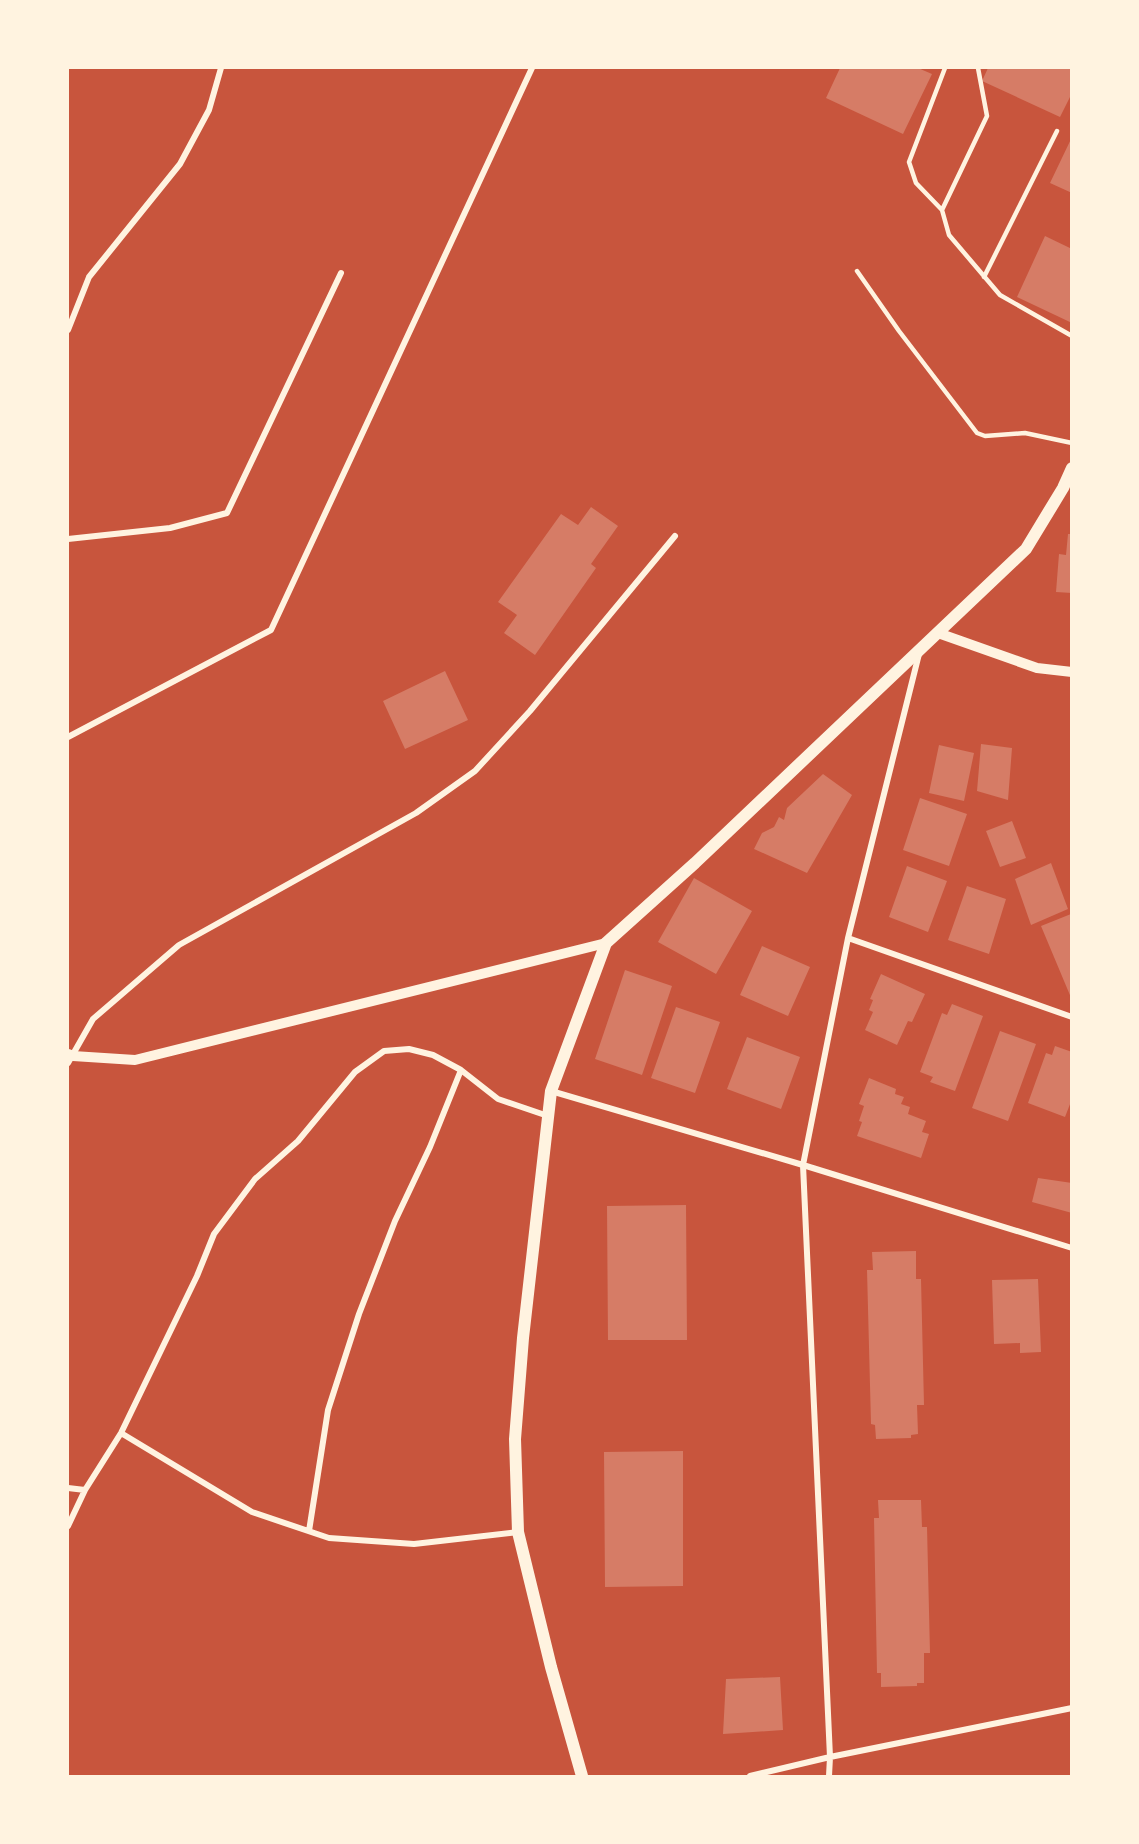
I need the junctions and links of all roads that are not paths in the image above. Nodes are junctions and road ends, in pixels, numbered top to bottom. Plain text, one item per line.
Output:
1 (220, 68) edge
2 (532, 68) edge
3 (945, 68) edge
4 (978, 68) edge
5 (1057, 131) dead end
6 (942, 210) junction
7 (857, 271) dead end
8 (341, 273) dead end
9 (984, 277) junction
10 (68, 330) edge
11 (1071, 336) edge
12 (1071, 443) edge
13 (1071, 468) edge
14 (675, 536) dead end
15 (68, 539) edge
16 (938, 633) junction
17 (920, 649) junction
18 (1071, 672) edge
19 (68, 737) edge
20 (848, 938) junction
21 (606, 943) junction
22 (1071, 1017) edge
23 (69, 1058) edge
24 (461, 1070) junction
25 (551, 1090) junction
26 (548, 1116) junction
27 (803, 1165) junction
28 (1071, 1248) edge
29 (121, 1432) junction
30 (68, 1488) edge
31 (85, 1491) junction
32 (68, 1526) edge
33 (309, 1531) junction
34 (518, 1532) junction
35 (1071, 1707) edge
36 (830, 1757) junction
37 (582, 1776) edge
38 (750, 1776) edge
39 (830, 1776) edge

1 - 10 street
2 - 19 street
3 - 6 lane
4 - 6 lane
5 - 9 lane
6 - 9 lane
7 - 12 lane
8 - 15 street
9 - 11 lane
13 - 16 main road
14 - 23 street
16 - 17 main road
16 - 18 street
17 - 20 street
17 - 21 main road
20 - 22 street
20 - 27 street
21 - 23 street
21 - 25 main road
24 - 26 street
24 - 29 street
24 - 33 street
25 - 26 main road
25 - 27 street
26 - 34 main road
27 - 28 street
27 - 36 street
29 - 31 street
29 - 33 street
30 - 31 street
31 - 32 street
33 - 34 street
34 - 37 main road
35 - 36 street
36 - 38 street
36 - 39 street

